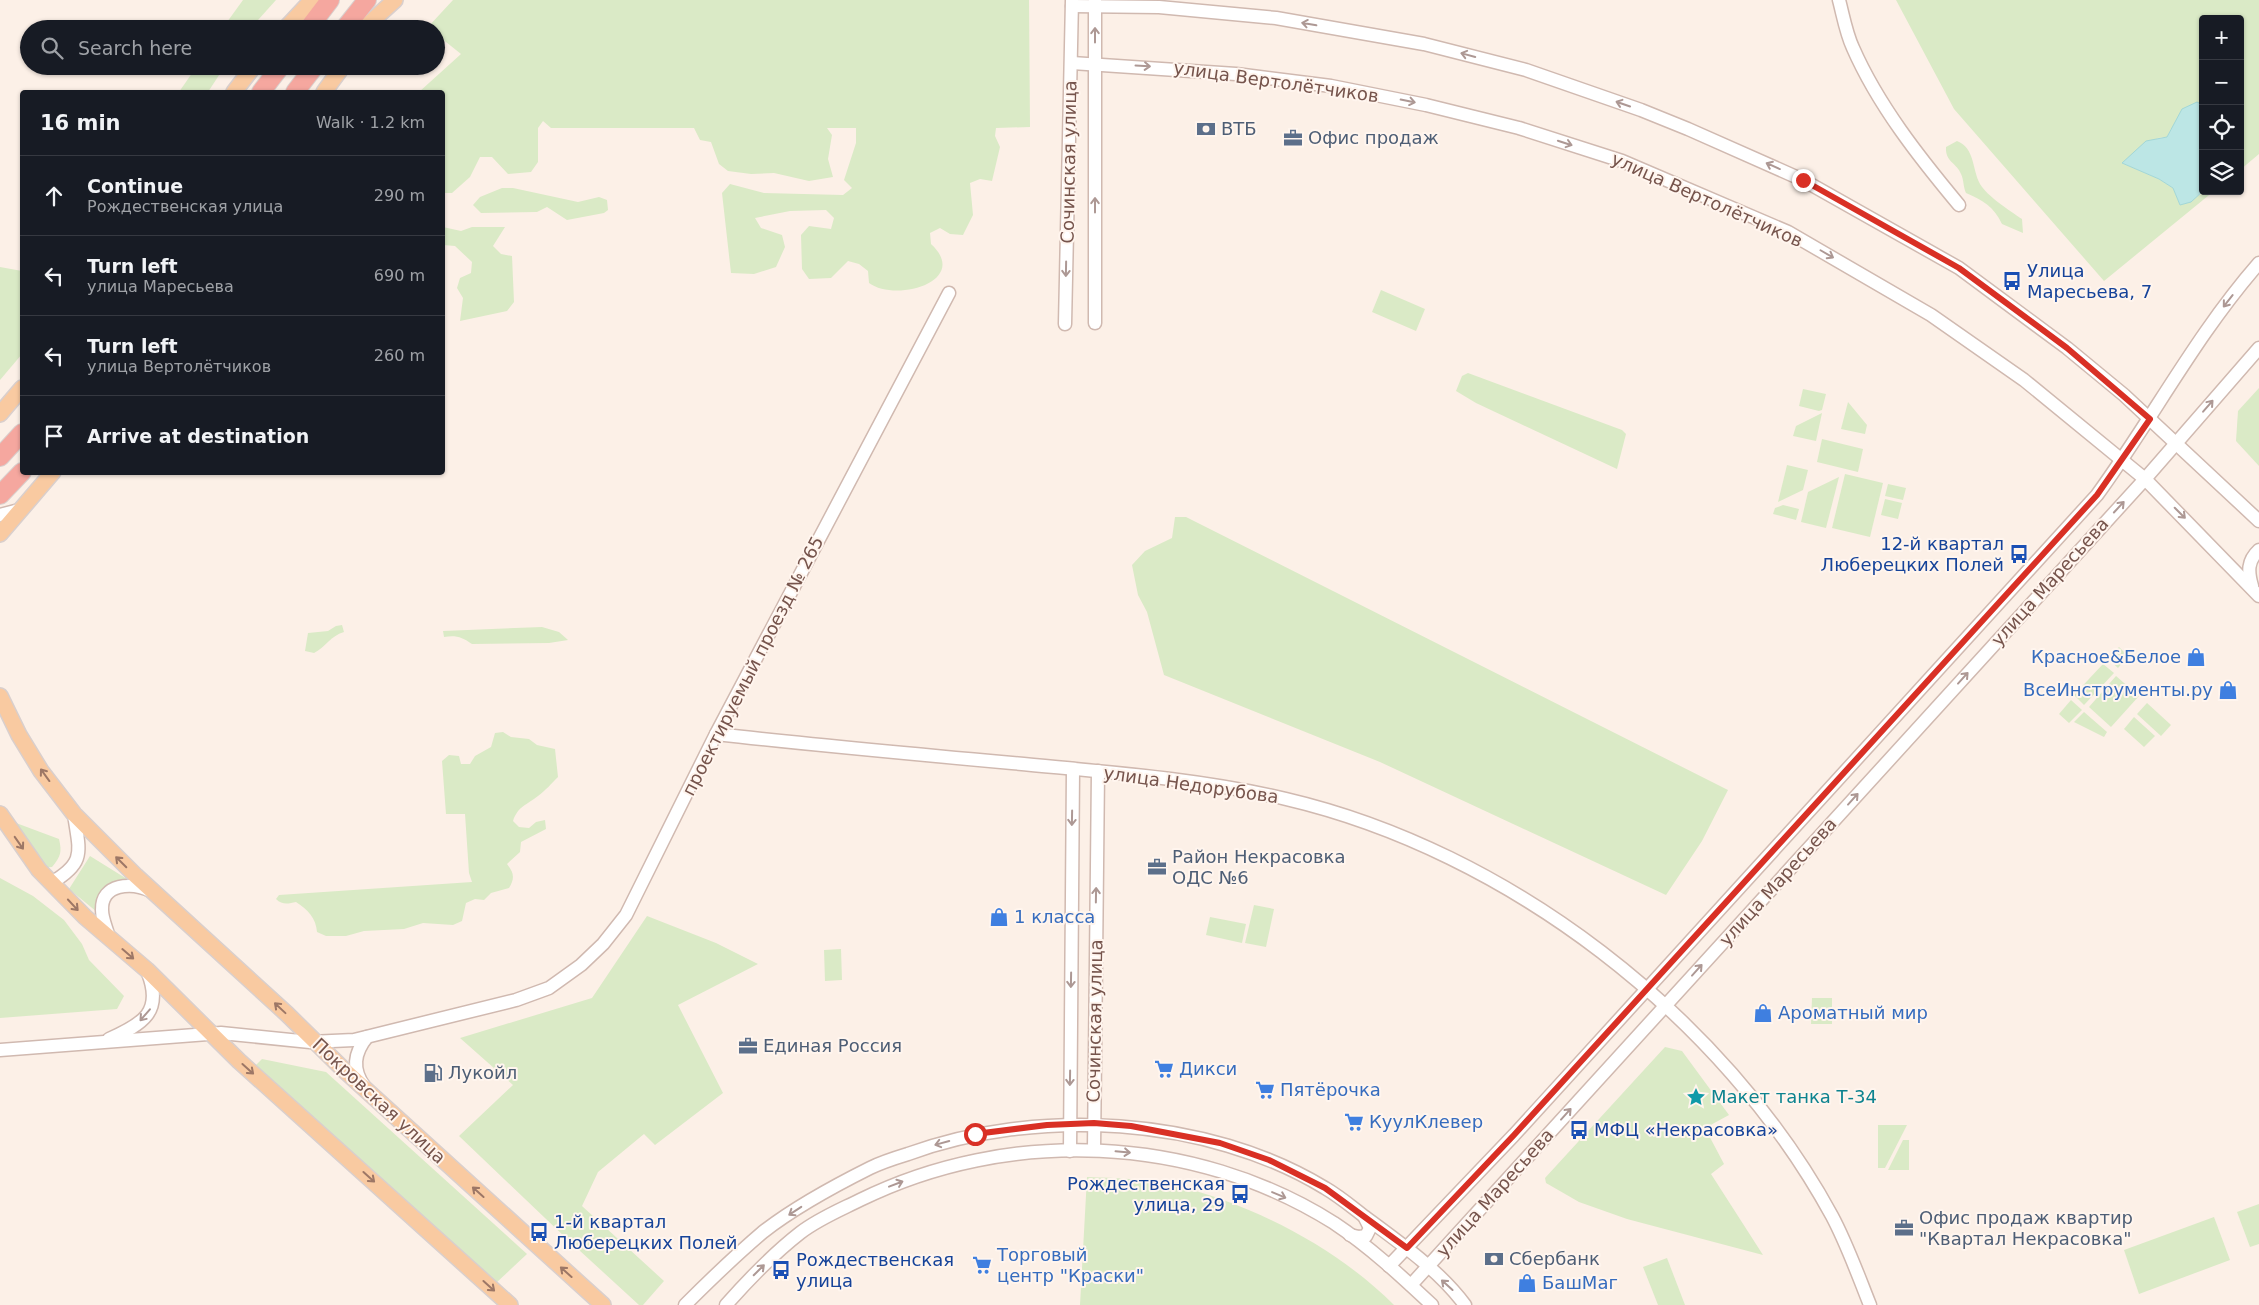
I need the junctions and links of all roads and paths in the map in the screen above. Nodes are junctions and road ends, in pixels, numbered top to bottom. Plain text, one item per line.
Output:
1 (312, 0) edge
2 (330, 0) edge
3 (367, 0) edge
4 (1839, 0) edge
5 (393, 2) edge
6 (1072, 3) edge
7 (1095, 3) edge
8 (293, 20) edge
9 (315, 20) edge
10 (351, 20) edge
11 (373, 20) edge
12 (378, 20) edge
13 (1072, 63) junction
14 (1095, 64) junction
15 (247, 75) edge
16 (274, 75) edge
17 (308, 75) edge
18 (313, 75) edge
19 (336, 75) edge
20 (236, 90) edge
21 (263, 90) edge
22 (297, 90) edge
23 (297, 90) edge
24 (325, 90) edge
25 (1959, 205) dead end
26 (2259, 263) edge
27 (949, 293) dead end
28 (1095, 323) dead end
29 (1065, 324) dead end
30 (2259, 348) edge
31 (20, 390) edge
32 (0, 414) edge
33 (2150, 419) junction
34 (20, 435) edge
35 (2176, 442) junction
36 (0, 458) edge
37 (2123, 459) junction
38 (20, 474) edge
39 (51, 475) edge
40 (2145, 479) junction
41 (38, 491) junction
42 (0, 495) edge
43 (0, 515) edge
44 (2259, 521) edge
45 (0, 534) edge
46 (2259, 550) edge
47 (2256, 592) edge
48 (0, 696) edge
49 (716, 734) junction
50 (1073, 769) junction
51 (1098, 771) junction
52 (0, 814) edge
53 (74, 814) junction
54 (51, 883) junction
55 (158, 894) junction
56 (109, 938) junction
57 (147, 970) junction
58 (1646, 989) junction
59 (1664, 1006) junction
60 (214, 1034) junction
61 (367, 1037) junction
62 (316, 1042) junction
63 (99, 1043) junction
64 (0, 1050) edge
65 (367, 1091) junction
66 (1094, 1123) junction
67 (1069, 1124) junction
68 (1094, 1150) junction
69 (1070, 1151) junction
70 (1366, 1218) junction
71 (1350, 1235) junction
72 (1407, 1248) junction
73 (1390, 1266) junction
74 (1428, 1267) junction
75 (1411, 1286) junction
76 (510, 1305) edge
77 (603, 1305) edge
78 (685, 1305) edge
79 (726, 1305) edge
80 (1432, 1305) edge
81 (1465, 1305) edge
82 (1870, 1305) edge

1 - 8 main road
2 - 9 highway
3 - 10 highway
4 - 25 street
5 - 11 main road
5 - 12 main road
6 - 7 street
6 - 13 street, Сочинская улица
14 -> 7 street, Сочинская улица
33 -> 7 street
13 - 14 street, улица Вертолётчиков
13 -> 29 street, Сочинская улица
28 -> 14 street, Сочинская улица
14 -> 37 street, улица Вертолётчиков
15 - 20 main road
16 - 21 highway
17 - 22 highway
18 - 23 main road
19 - 24 main road
26 -> 33 street, улица Маресьева
27 - 49 street, проектируемый проезд № 265
35 -> 30 street
31 - 32 main road
33 - 35 street
33 - 37 street, улица Маресьева
34 - 36 highway
35 - 40 street, улица Маресьева
35 - 44 street
37 - 40 street, улица Вертолётчиков
37 - 58 street, улица Маресьева
38 - 42 highway
39 - 41 main road
40 -> 47 street, улица Вертолётчиков
59 -> 40 street, улица Маресьева
41 - 43 street
41 - 45 main road
46 - 47 street
53 -> 48 main road
49 - 50 street, улица Недорубова
49 - 61 street, проектируемый проезд № 265
50 - 51 street, улица Недорубова
50 -> 67 street, Сочинская улица
51 - 58 street, улица Недорубова
66 -> 51 street, Сочинская улица
52 -> 54 main road
53 - 54 street
55 -> 53 main road, Покровская улица
54 -> 56 main road
55 - 56 street
62 -> 55 main road, Покровская улица
56 -> 57 main road
57 - 60 main road
57 -> 63 street
58 - 59 street, улица Недорубова
58 - 72 street, улица Маресьева
74 -> 59 street, улица Маресьева
59 - 82 street, улица Недорубова
60 - 62 street, проектируемый проезд № 265
60 - 63 street, проектируемый проезд № 265
60 -> 76 main road
61 - 62 street, проектируемый проезд № 265
61 - 65 street
62 - 65 main road, Покровская улица
63 - 64 street, проектируемый проезд № 265
77 -> 65 main road, Покровская улица
66 - 67 street
66 - 68 street, Сочинская улица
66 - 70 street
67 - 69 street, Сочинская улица
67 -> 78 street
68 - 69 street
68 -> 71 street
79 -> 69 street
70 - 71 street
70 - 72 street
71 - 73 street
72 - 73 street, улица Маресьева
72 - 74 street
73 - 75 street
74 - 75 street, улица Маресьева
81 -> 74 street
75 - 80 street

